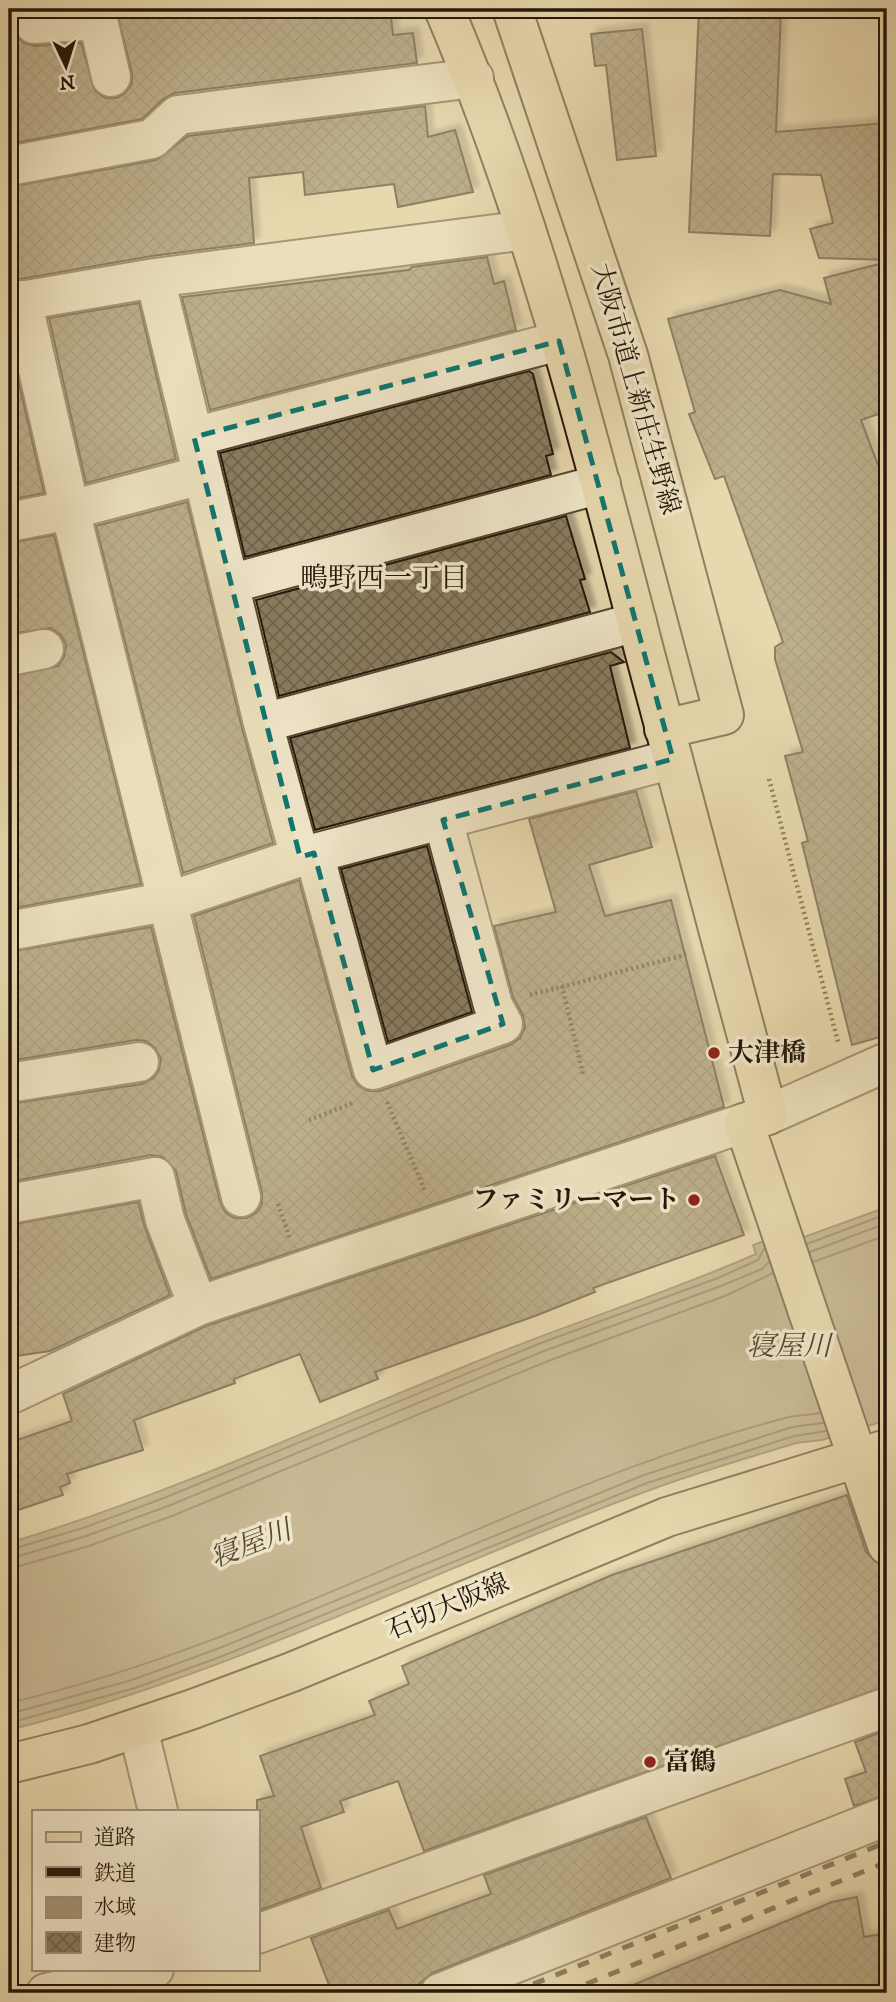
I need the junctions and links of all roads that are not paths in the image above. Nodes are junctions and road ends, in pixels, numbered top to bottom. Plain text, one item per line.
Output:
1 (444, 9) edge
2 (512, 9) edge
3 (9, 17) edge
4 (111, 77) dead end
5 (474, 78) junction
6 (9, 166) edge
7 (526, 230) junction
8 (155, 278) junction
9 (16, 301) edge
10 (559, 341) junction
11 (194, 437) junction
12 (202, 475) junction
13 (601, 484) junction
14 (71, 510) junction
15 (9, 522) edge
16 (229, 584) junction
17 (637, 622) junction
18 (263, 723) junction
19 (669, 744) junction
20 (443, 820) junction
21 (307, 855) junction
22 (170, 901) junction
23 (9, 931) edge
24 (139, 1062) dead end
25 (887, 1062) edge
26 (9, 1083) edge
27 (756, 1119) junction
28 (259, 1199) road end
29 (9, 1204) edge
30 (198, 1306) junction
31 (9, 1395) edge
32 (865, 1447) edge
33 (887, 1545) edge
34 (887, 1707) edge
35 (138, 1728) junction
36 (9, 1764) edge
37 (158, 1810) edge
38 (887, 1815) edge
39 (259, 1933) edge
40 (150, 1970) edge
41 (46, 1993) edge
42 (440, 1993) edge

1 - 5 main road
2 - 19 main road, 大阪市道上新庄生野線
3 - 4 street
5 - 6 street
5 - 7 main road
7 - 8 street
7 - 10 main road
8 - 9 street
8 - 11 street
9 - 14 street
10 - 11 street
10 - 13 main road
11 - 12 street
12 - 14 street
12 - 16 street
13 - 16 street
13 - 17 main road
14 - 15 street
14 - 22 street
16 - 18 street
17 - 18 street
17 - 19 main road
18 - 21 street
19 - 20 street
19 - 27 main road
20 - 21 street
20 - 21 street
21 - 22 street
22 - 23 street
22 - 28 street
24 - 26 street
25 - 27 street
27 - 30 street
27 - 32 main road
29 - 30 street
30 - 31 street
32 - 33 main road
32 - 35 main road, 石切大阪線
34 - 39 street
35 - 36 main road, 石切大阪線
35 - 37 street
38 - 42 street
40 - 41 street

